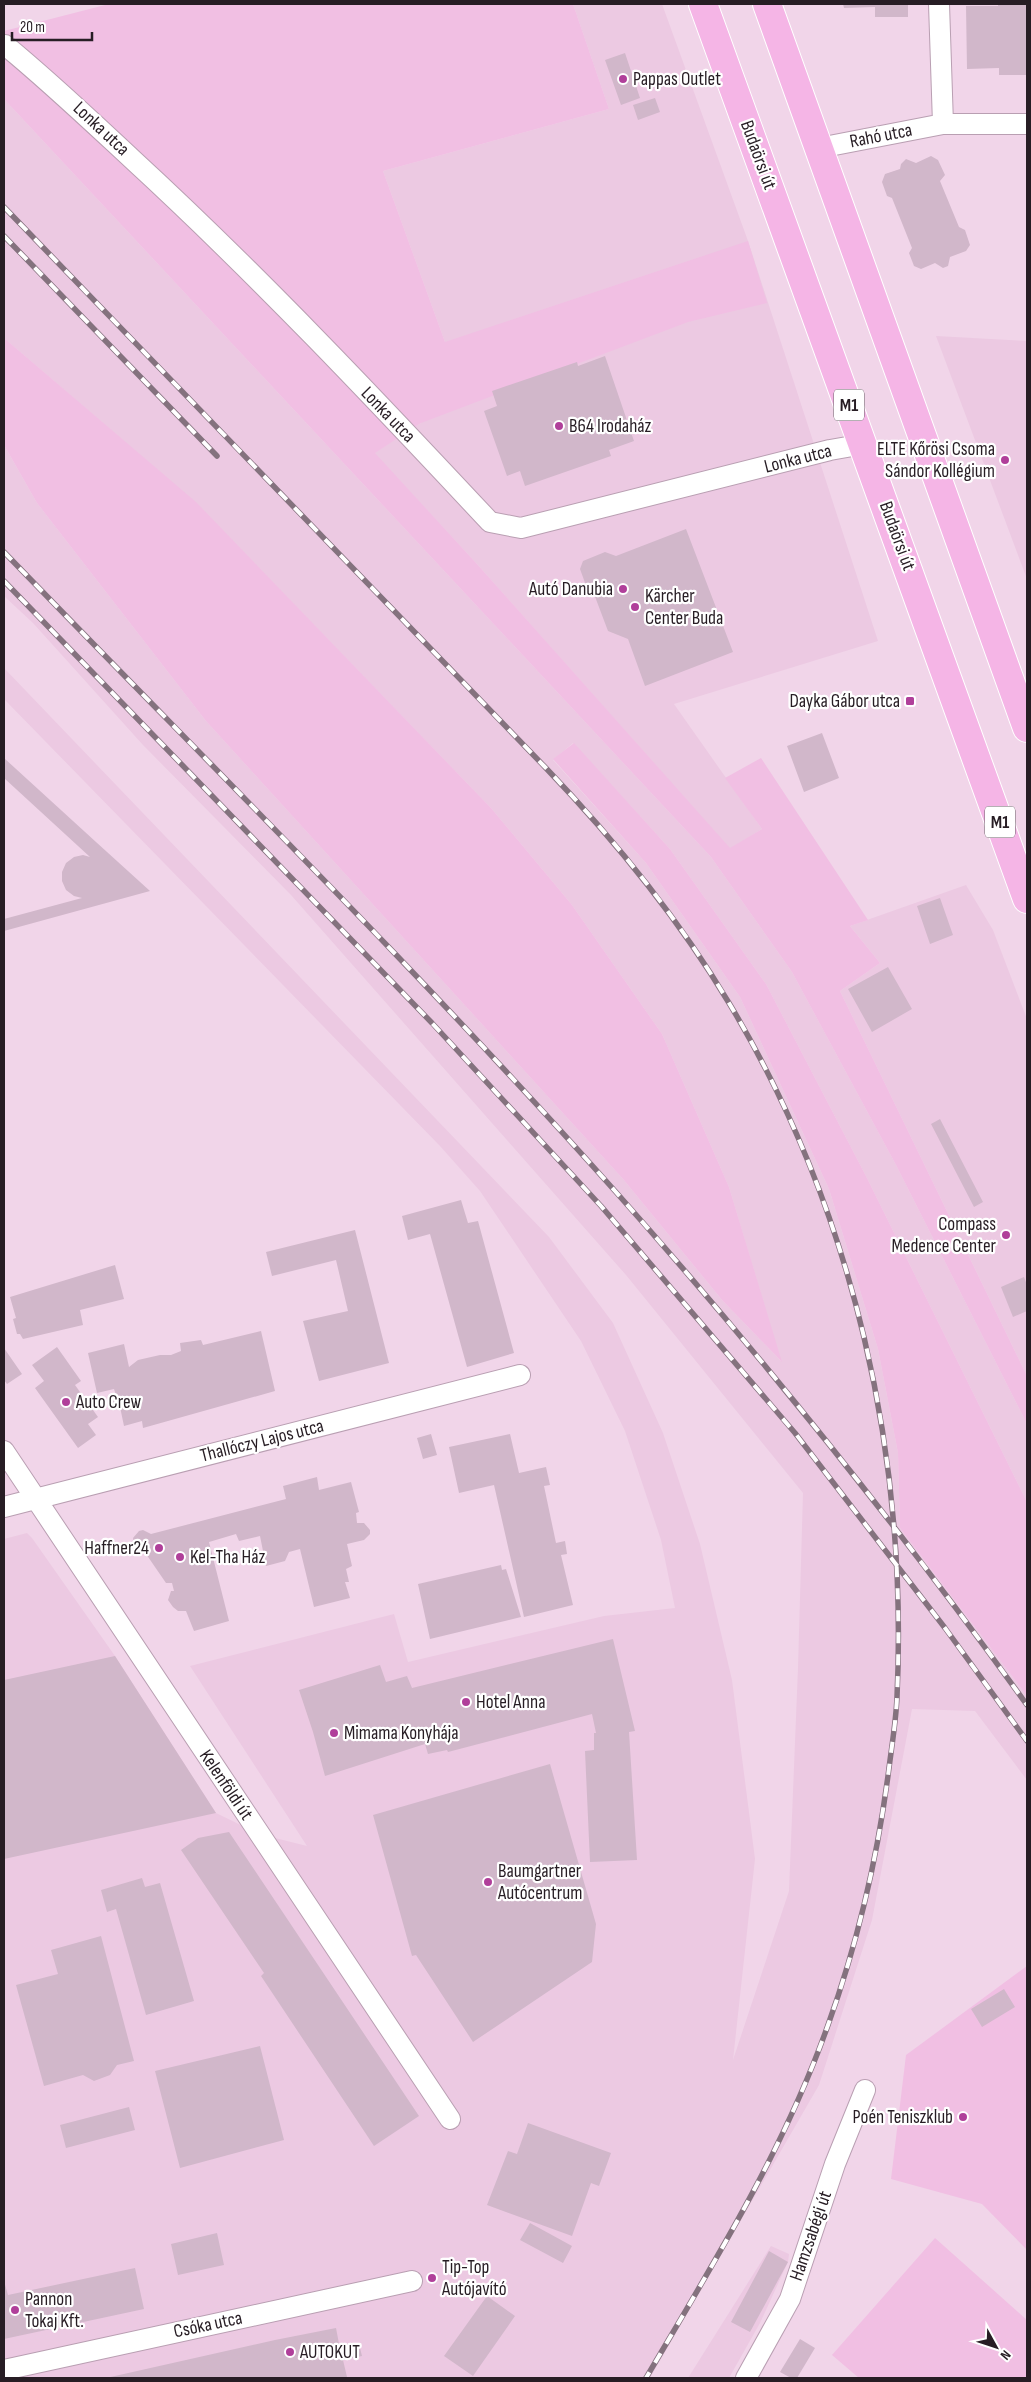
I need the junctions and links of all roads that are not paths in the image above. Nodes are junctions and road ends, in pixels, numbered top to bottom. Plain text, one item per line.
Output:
1 (702, 4) edge
2 (767, 4) edge
3 (940, 4) edge
4 (5, 46) edge
5 (943, 124) junction
6 (1027, 124) edge
7 (819, 148) junction
8 (864, 444) junction
9 (1027, 728) edge
10 (1027, 899) edge
11 (520, 1375) dead end
12 (4, 1451) edge
13 (35, 1499) junction
14 (4, 1507) edge
15 (865, 2090) dead end
16 (450, 2119) dead end
17 (412, 2281) dead end
18 (4, 2370) edge
19 (746, 2378) edge

1 - 8 main road, Budaörsi út / M1
2 - 7 main road
3 - 5 street
4 - 8 street, Lonka utca
5 - 6 street, Rahó utca
5 - 7 street, Rahó utca
7 - 9 main road
8 - 10 main road, Budaörsi út / M1
11 - 13 street, Thallóczy Lajos utca
12 - 13 street, Kelenföldi út
13 - 14 street, Thallóczy Lajos utca
13 - 16 street, Kelenföldi út
15 - 19 street, Hamzsabégi út
17 - 18 street, Csóka utca

